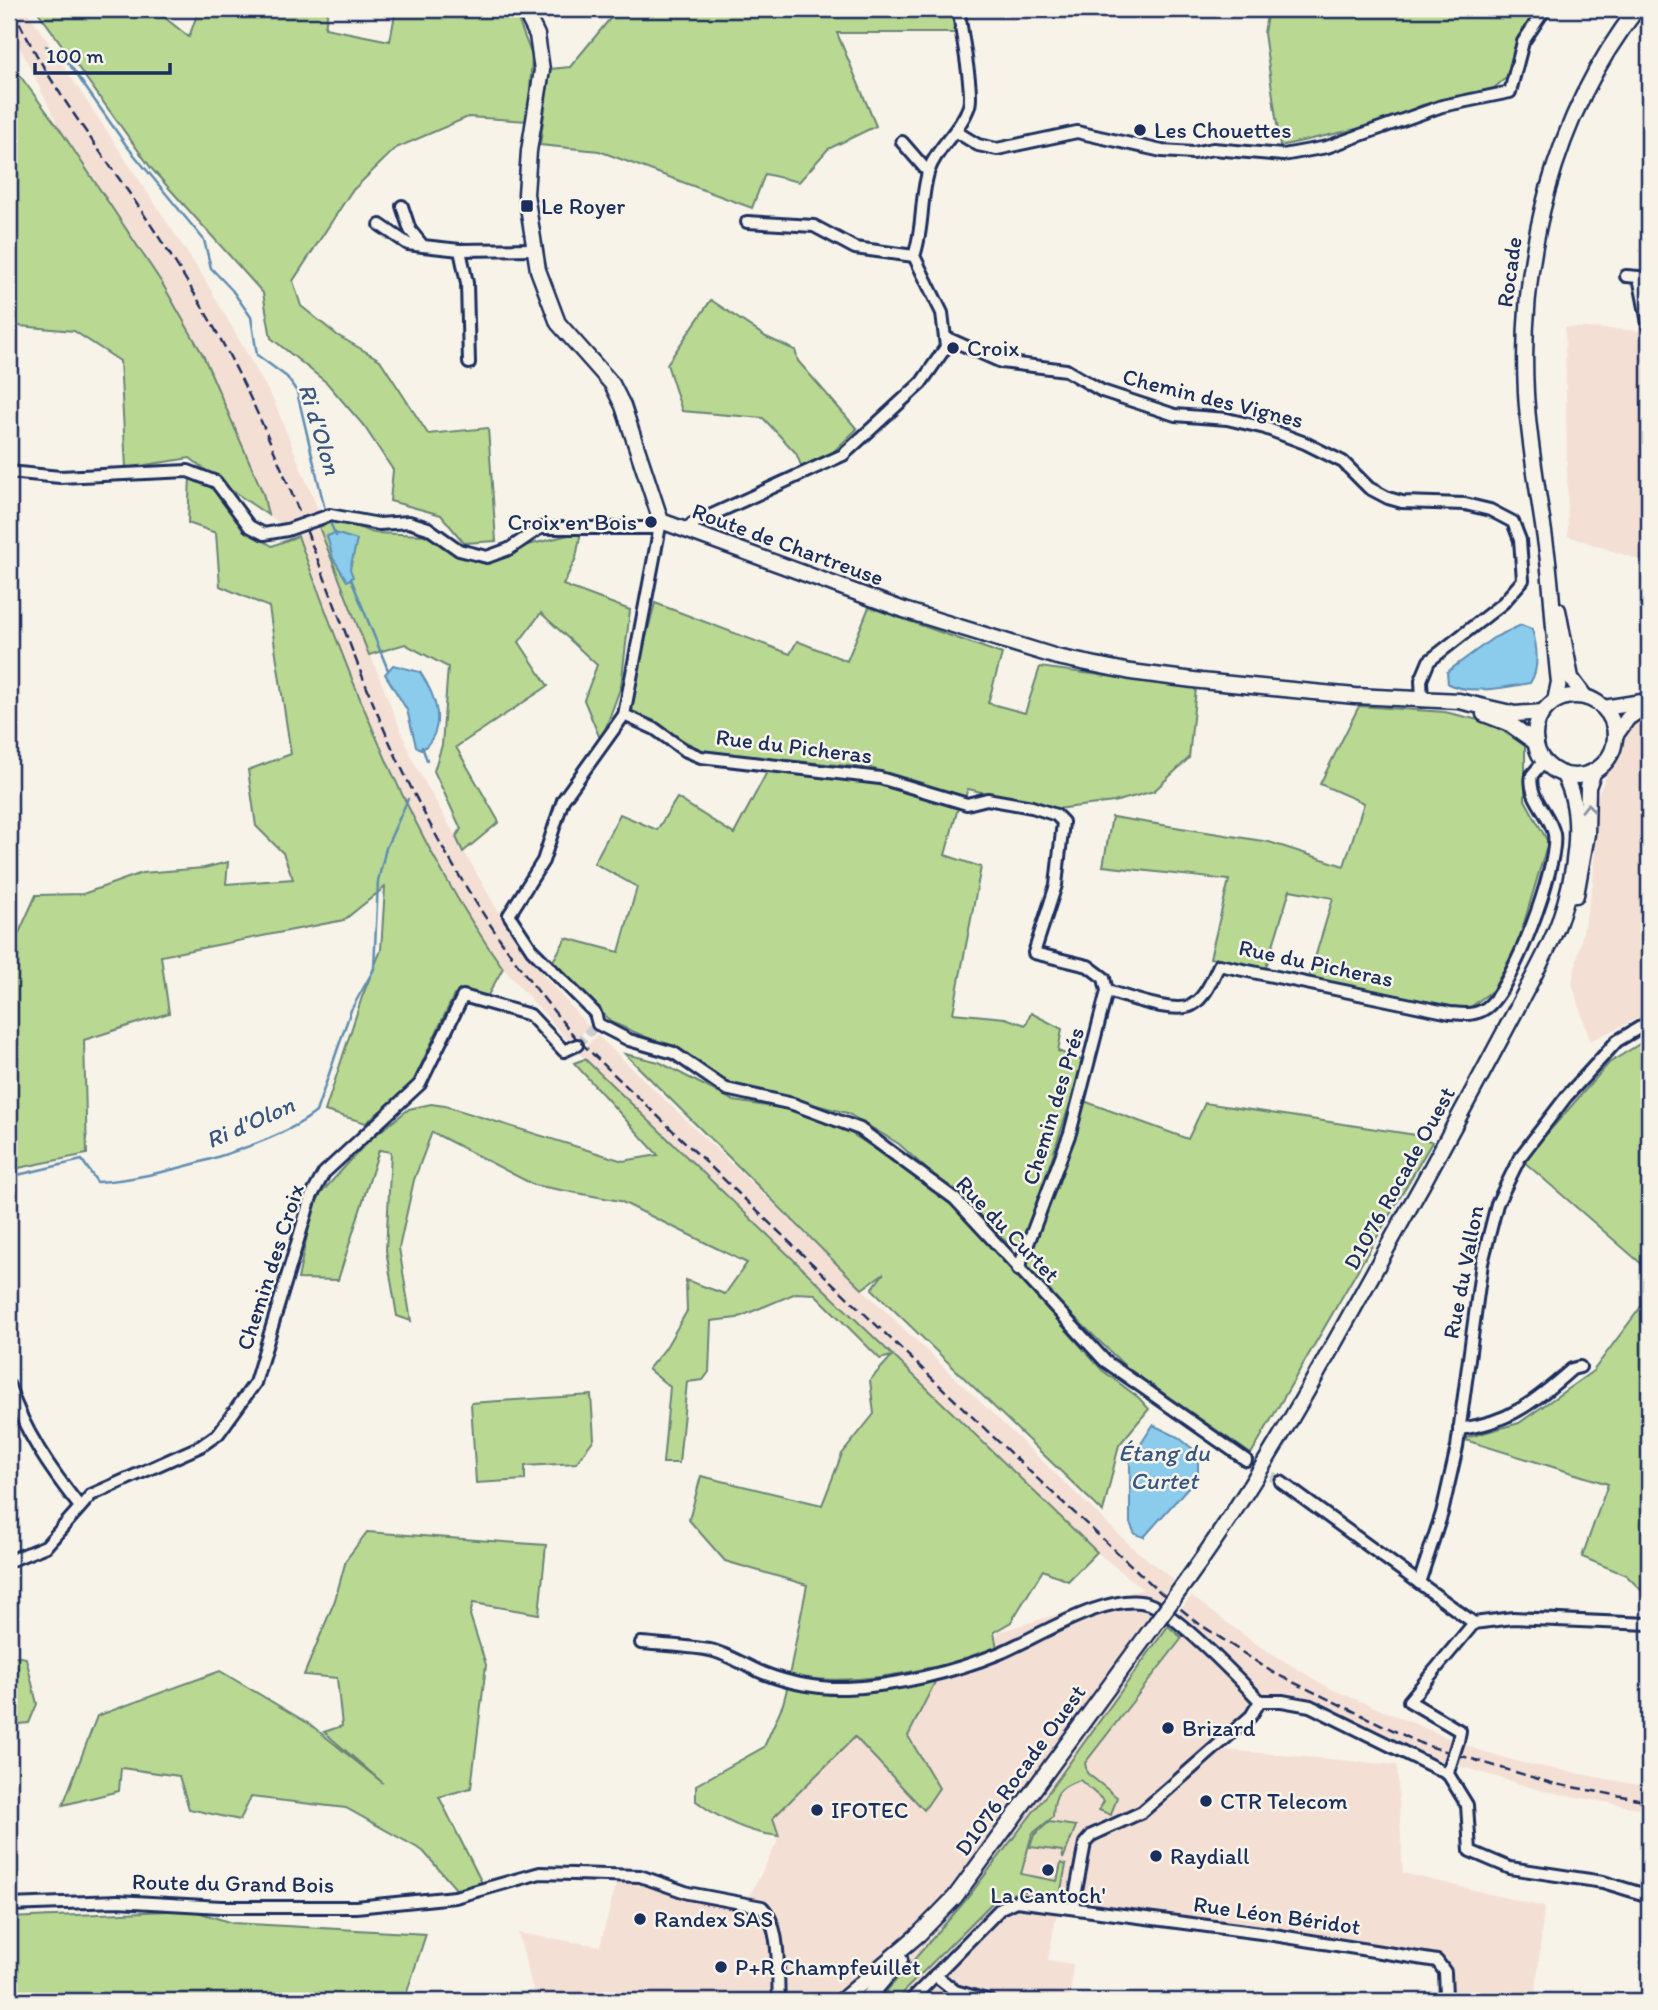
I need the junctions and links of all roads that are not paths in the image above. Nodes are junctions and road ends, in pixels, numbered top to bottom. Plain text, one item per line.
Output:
1 (524, 9) edge
2 (959, 9) edge
3 (1545, 9) edge
4 (1637, 9) edge
5 (955, 131) junction
6 (902, 142) dead end
7 (928, 172) junction
8 (402, 206) dead end
9 (747, 222) dead end
10 (380, 225) dead end
11 (423, 246) junction
12 (534, 249) junction
13 (460, 250) junction
14 (914, 256) junction
15 (1626, 276) dead end
16 (1649, 328) edge
17 (947, 338) junction
18 (469, 363) dead end
19 (9, 472) edge
20 (659, 525) junction
21 (687, 530) junction
22 (1548, 564) junction
23 (1585, 697) junction
24 (1422, 701) junction
25 (1555, 701) junction
26 (1649, 702) edge
27 (1442, 703) junction
28 (1604, 708) junction
29 (1543, 712) junction
30 (624, 715) junction
31 (1615, 736) junction
32 (1536, 743) junction
33 (1544, 761) junction
34 (1594, 771) junction
35 (1563, 774) junction
36 (1107, 991) junction
37 (1649, 1022) edge
38 (577, 1045) dead end
39 (1484, 1073) junction
40 (1018, 1270) junction
41 (1580, 1367) dead end
42 (9, 1386) edge
43 (1459, 1429) junction
44 (1246, 1460) tunnel mouth
45 (1281, 1482) tunnel mouth
46 (80, 1507) junction
47 (9, 1561) edge
48 (1419, 1583) junction
49 (1474, 1623) junction
50 (1649, 1624) edge
51 (641, 1643) dead end
52 (1260, 1701) junction
53 (1448, 1771) junction
54 (1649, 1896) edge
55 (9, 1905) edge
56 (1073, 1906) junction
57 (919, 1934) junction
58 (935, 1975) junction
59 (778, 1984) junction
60 (1447, 1999) edge
61 (779, 2001) edge
62 (788, 2001) edge
63 (841, 2001) edge
64 (864, 2001) edge
65 (910, 2001) edge
66 (990, 2001) edge

1 - 12 main road, Route de Chartreuse
2 - 5 street
3 - 5 street
4 - 22 main road, Rocade
5 - 7 street
6 - 7 street
7 - 14 street
8 - 11 street
9 - 14 street
10 - 11 street
11 - 13 street
12 - 13 street
12 - 20 main road, Route de Chartreuse
13 - 18 street
14 - 17 street
15 - 16 street
17 - 21 street
17 - 24 street, Chemin des Vignes
19 - 20 street, bridge
20 - 21 main road, Route de Chartreuse
20 - 30 street
21 - 24 main road, Route de Chartreuse
22 - 23 main road, Rocade
22 - 25 main road, Rocade
23 - 25 main road
23 - 28 main road
24 - 27 main road, Route de Chartreuse
25 - 29 main road
26 - 28 main road
26 - 31 main road
27 - 29 main road, Route de Chartreuse
27 - 32 main road, Route de Chartreuse
28 - 31 main road
29 - 32 main road
30 - 36 street, Rue du Picheras
30 - 40 street, Rue du Curtet
31 - 34 main road
32 - 33 main road
33 - 35 main road
33 - 36 street, Rue du Picheras
34 - 35 main road
39 -> 34 main road
35 - 39 main road, D1076 Rocade Ouest
36 - 40 street, Chemin des Prés
37 - 43 street, Rue du Vallon
38 - 46 street, Chemin des Croix
39 - 57 main road, D1076 Rocade Ouest, bridge
40 - 44 street, Rue du Curtet
41 - 43 street
42 - 46 street
43 - 48 street, Rue du Vallon
45 - 48 street
46 - 47 street, Chemin des Croix
48 - 49 street
49 - 50 street
49 - 53 street, bridge
51 - 52 street
52 - 53 street
52 - 56 street
53 - 54 street
55 - 59 street, Route du Grand Bois
56 - 58 street
56 - 60 street, Rue Léon Béridot
57 - 63 main road
57 - 64 main road
58 - 65 street
58 - 66 street
59 - 61 street
59 - 62 street

